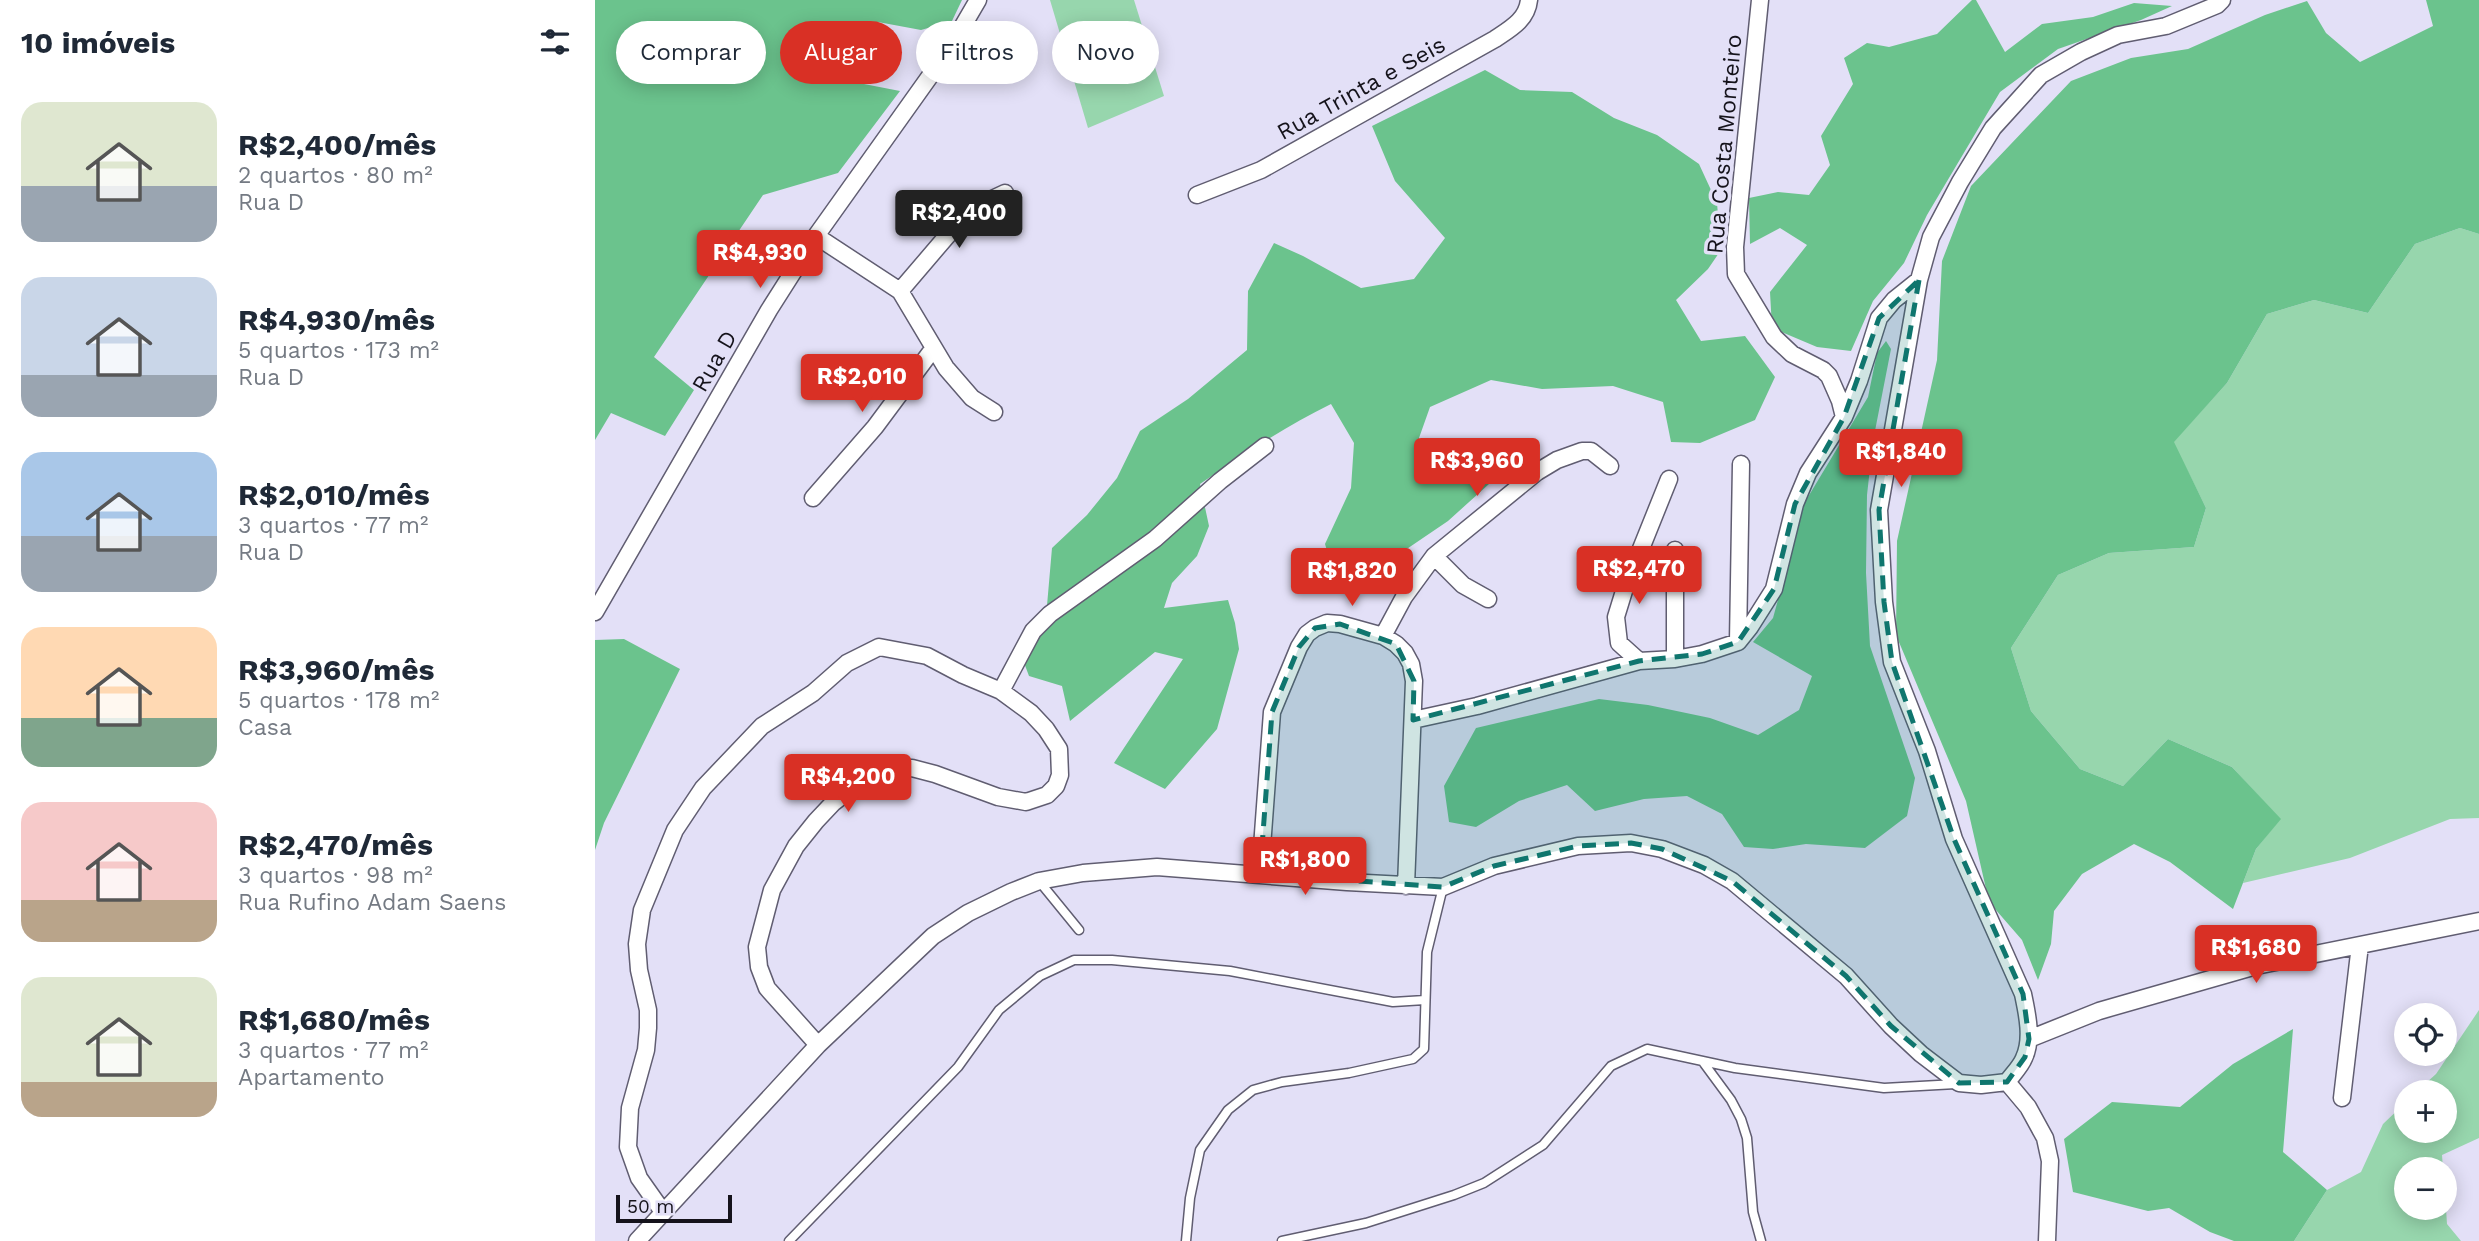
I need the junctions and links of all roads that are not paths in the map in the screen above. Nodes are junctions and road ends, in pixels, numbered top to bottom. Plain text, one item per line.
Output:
1 (978, 0) edge
2 (1529, 0) edge
3 (1760, 0) edge
4 (2223, 0) edge
5 (1005, 192) dead end
6 (1197, 195) dead end
7 (815, 236) junction
8 (1919, 280) junction
9 (900, 292) junction
10 (933, 349) junction
11 (995, 412) dead end
12 (1844, 417) junction
13 (1265, 446) dead end
14 (1741, 464) dead end
15 (1610, 466) dead end
16 (1669, 479) dead end
17 (813, 498) dead end
18 (1675, 550) dead end
19 (1434, 556) junction
20 (1488, 599) dead end
21 (595, 612) edge
22 (1383, 636) junction
23 (1738, 642) junction
24 (1675, 659) junction
25 (1639, 661) junction
26 (1001, 691) junction
27 (1413, 720) junction
28 (1259, 874) junction
29 (1039, 881) junction
30 (1406, 886) junction
31 (1443, 887) junction
32 (2479, 921) edge
33 (1079, 930) dead end
34 (2360, 944) junction
35 (1425, 1000) junction
36 (2029, 1039) junction
37 (818, 1045) junction
38 (1703, 1062) junction
39 (2007, 1082) junction
40 (1959, 1083) junction
41 (2342, 1098) dead end
42 (663, 1212) junction
43 (637, 1241) edge
44 (789, 1241) edge
45 (1186, 1241) edge
46 (1282, 1241) edge
47 (1761, 1241) edge
48 (2047, 1241) edge

1 - 7 street, Rua D
2 - 6 street, Rua Trinta e Seis
3 - 12 street, Rua Costa Monteiro
4 - 8 street
5 - 9 street
7 - 9 street
7 - 21 street, Rua D
8 - 12 street
8 - 36 street
9 - 10 street
10 - 11 street
10 - 17 street
12 - 23 street
13 - 26 street
14 - 23 street
15 - 19 street
16 - 25 street
18 - 24 street
19 - 20 street
19 - 22 street
22 - 27 street
22 - 28 street
23 - 24 street
24 - 25 street
25 - 27 street
26 - 37 street
26 - 42 street
27 - 30 street
28 - 29 street
28 - 30 street
29 - 33 lane
29 - 37 street
30 - 31 street
31 - 35 lane
31 - 40 street
32 - 34 street
34 - 36 street
34 - 41 street
35 - 44 lane
35 - 45 lane
36 - 39 street
37 - 42 street
38 - 40 lane
38 - 46 lane
38 - 47 lane
39 - 40 street
39 - 48 street
42 - 43 street

